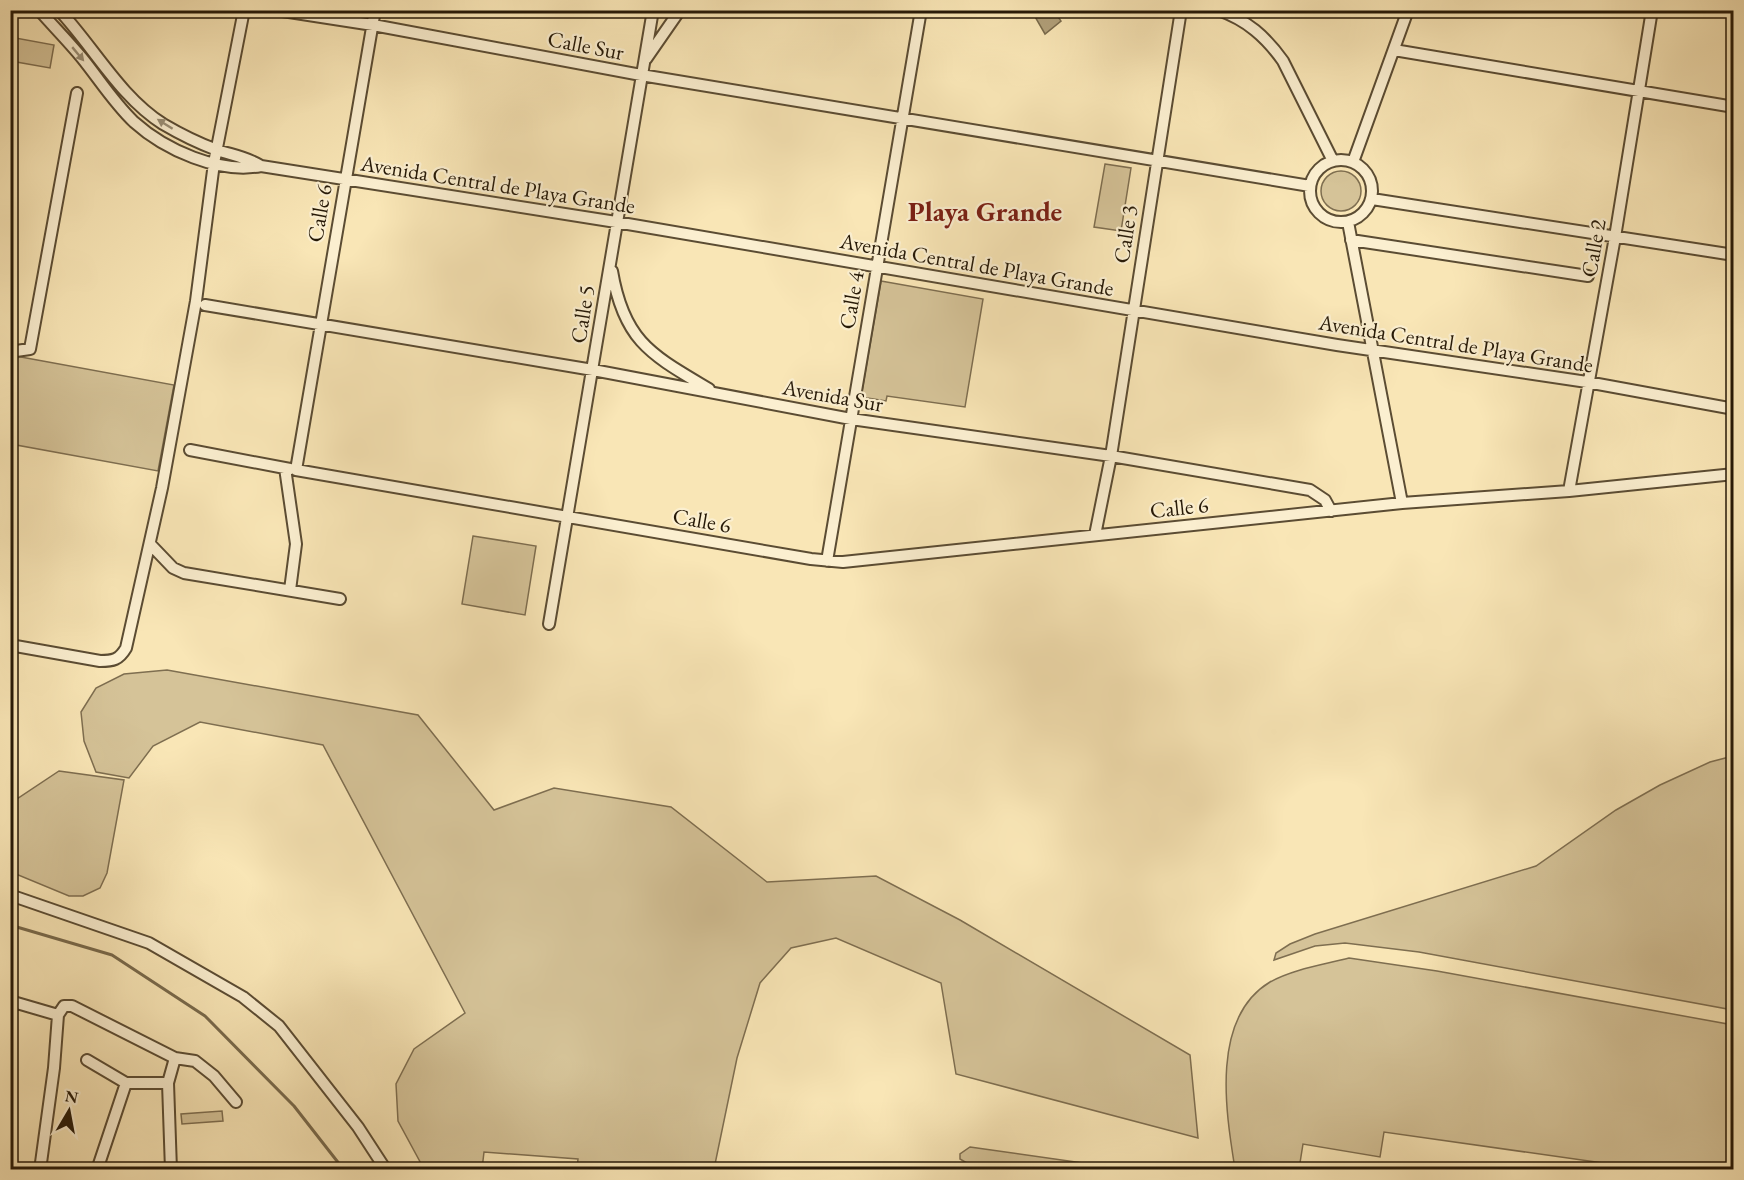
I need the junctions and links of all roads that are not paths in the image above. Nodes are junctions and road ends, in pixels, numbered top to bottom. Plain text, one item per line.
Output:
1 (39, 10) edge
2 (59, 10) edge
3 (244, 10) edge
4 (276, 10) edge
5 (375, 10) edge
6 (653, 10) edge
7 (680, 10) edge
8 (921, 10) edge
9 (1181, 10) edge
10 (1218, 10) edge
11 (1408, 10) edge
12 (1652, 10) edge
13 (373, 25) junction
14 (1394, 50) junction
15 (643, 63) junction
16 (641, 75) junction
17 (1637, 92) junction
18 (77, 93) dead end
19 (1734, 107) edge
20 (902, 119) junction
21 (1734, 149) edge
22 (217, 150) junction
23 (234, 154) junction
24 (1734, 156) edge
25 (1156, 159) junction
26 (1333, 161) junction
27 (1353, 162) junction
28 (214, 163) junction
29 (231, 166) junction
30 (261, 166) junction
31 (345, 179) junction
32 (1310, 186) junction
33 (1372, 199) junction
34 (616, 222) junction
35 (1347, 222) junction
36 (1615, 237) junction
37 (1351, 240) junction
38 (1734, 255) edge
39 (610, 262) junction
40 (876, 267) junction
41 (1588, 276) dead end
42 (205, 305) dead end
43 (1132, 310) junction
44 (320, 327) junction
45 (1371, 349) junction
46 (10, 356) edge
47 (593, 370) junction
48 (1587, 382) junction
49 (717, 394) junction
50 (1734, 409) edge
51 (851, 418) junction
52 (190, 450) dead end
53 (1111, 456) junction
54 (290, 469) junction
55 (1734, 474) edge
56 (1569, 491) junction
57 (1402, 503) junction
58 (1331, 511) junction
59 (566, 516) junction
60 (1095, 535) junction
61 (150, 544) junction
62 (827, 561) junction
63 (290, 590) junction
64 (340, 599) dead end
65 (549, 624) dead end
66 (10, 645) edge
67 (10, 895) edge
68 (12, 1001) edge
69 (10, 1014) edge
70 (58, 1015) junction
71 (175, 1058) junction
72 (87, 1060) dead end
73 (126, 1083) junction
74 (168, 1083) junction
75 (236, 1102) dead end
76 (40, 1170) edge
77 (96, 1170) edge
78 (171, 1170) edge
79 (386, 1170) edge

1 -> 28 street
22 -> 2 street, Avenida Central de Playa Grande
3 - 22 street
4 - 13 street, Calle Sur
5 - 13 street, Calle 6
6 - 15 street, Calle 5
7 - 15 street
8 - 20 street, Calle 4
9 - 25 street, Calle 3
10 - 26 street
11 - 14 street
12 - 17 street, Calle 2
13 - 16 street, Calle Sur
13 - 31 street, Calle 6
14 - 17 street
14 - 27 street
15 - 16 street, Calle 5
16 - 20 street, Calle Sur
16 - 34 street, Calle 5
17 - 19 street
17 - 36 street, Calle 2
18 - 46 street
20 - 25 street, Calle Sur
20 - 40 street, Calle 4
21 - 24 street
22 - 23 street, Avenida Central de Playa Grande
22 - 28 street
23 - 29 street
23 - 30 street, Avenida Central de Playa Grande
25 - 32 street, Calle Sur
25 - 43 street, Calle 3
26 - 27 street
26 - 32 street
27 - 33 street
28 - 29 street
28 - 61 street
29 - 30 street
30 - 31 street, Avenida Central de Playa Grande
31 - 34 street, Avenida Central de Playa Grande
31 - 44 street, Calle 6
32 - 35 street
33 - 35 street
33 - 36 street
34 - 39 street, Calle 5
34 - 40 street, Avenida Central de Playa Grande
35 - 37 street
36 - 38 street
36 - 48 street, Calle 2
37 - 41 street
37 - 45 street
39 - 47 street, Calle 5
39 - 49 street
40 - 43 street, Avenida Central de Playa Grande
40 - 51 street, Calle 4
42 - 44 street, Avenida Sur
43 - 45 street, Avenida Central de Playa Grande
43 - 53 street, Calle 3
44 - 47 street, Avenida Sur
44 - 54 street, Calle 6
45 - 48 street, Avenida Central de Playa Grande
45 - 57 street
47 - 49 street, Avenida Sur
47 - 59 street, Calle 5
48 - 50 street, Avenida Central de Playa Grande
48 - 56 street, Calle 2
49 - 51 street, Avenida Sur
51 - 53 street, Avenida Sur
51 - 62 street, Calle 4
52 - 54 street
53 - 58 street, Avenida Sur
53 - 60 street, Calle 3
54 - 59 street, Calle 6
54 - 63 street
55 - 56 street, Calle 6
56 - 57 street, Calle 6
57 - 58 street, Calle 6
58 - 60 street, Calle 6
59 - 62 street, Calle 6
59 - 65 street, Calle 5
60 - 62 street, Calle 6
61 - 63 street
61 - 66 street
63 - 64 street
67 - 79 street
68 - 69 street
68 - 70 street
70 - 71 street
70 - 76 street
71 - 74 street
71 - 75 street
72 - 73 street
73 - 74 street
73 - 77 street
74 - 78 street

